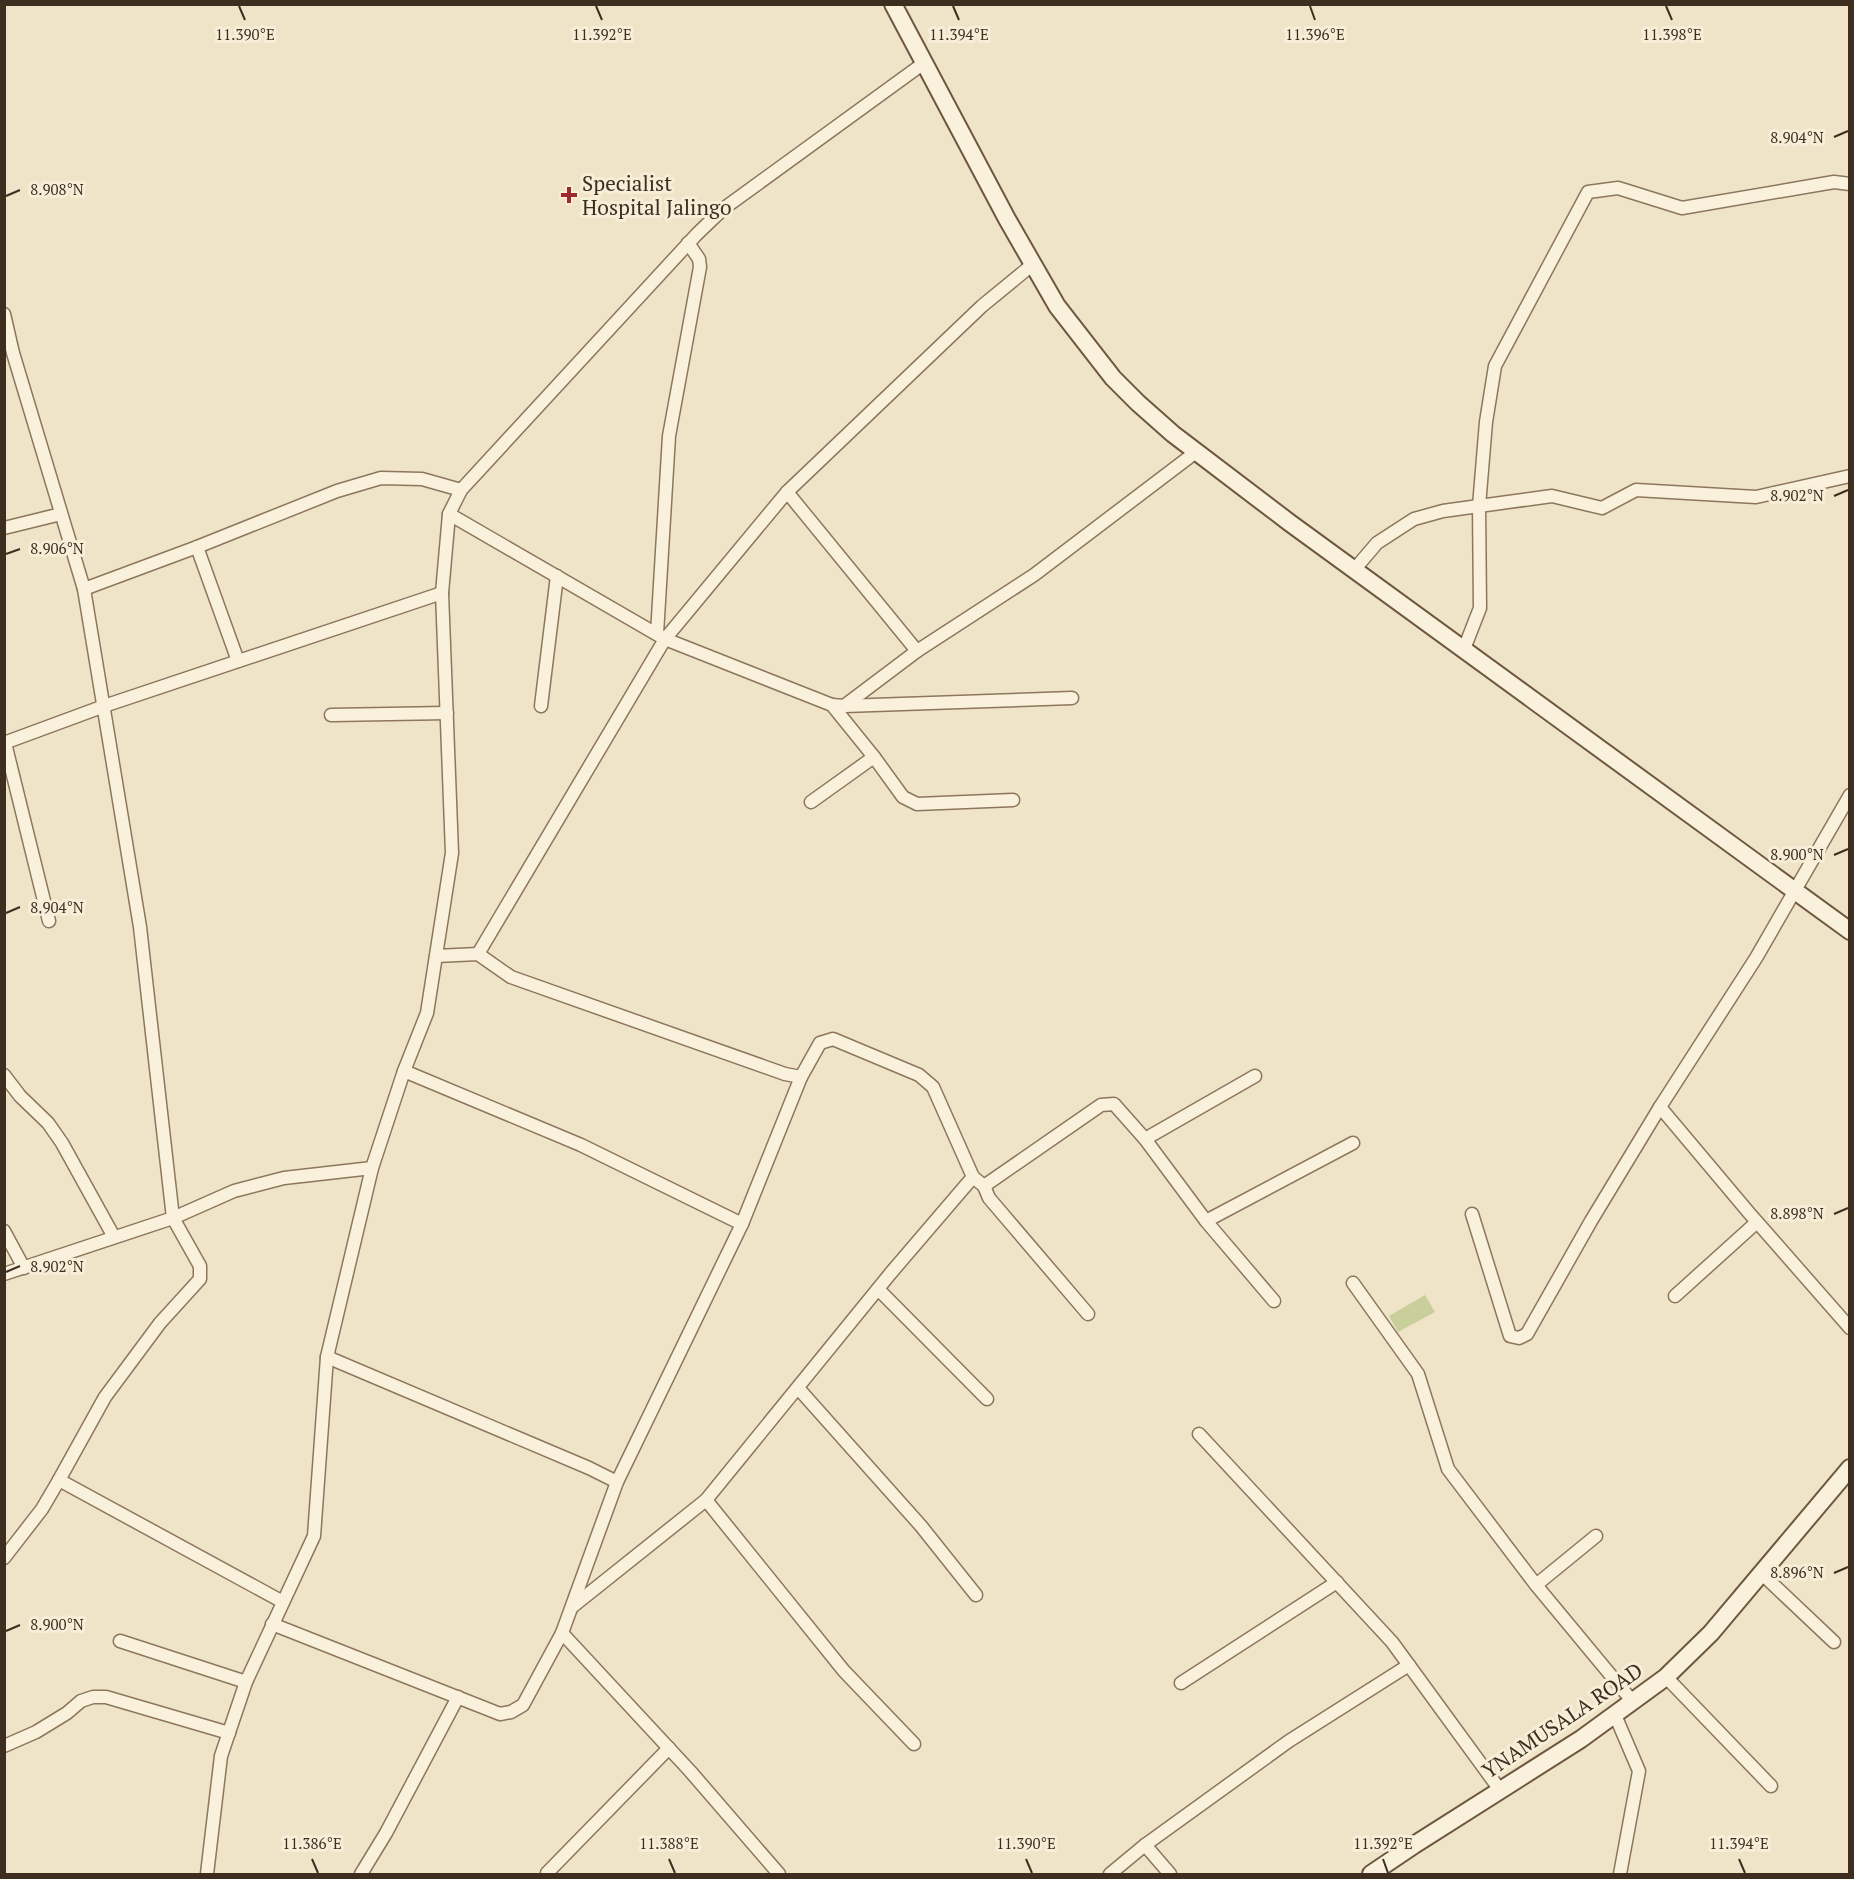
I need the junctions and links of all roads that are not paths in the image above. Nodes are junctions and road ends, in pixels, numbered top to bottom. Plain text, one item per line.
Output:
1 (893, 4) edge
2 (924, 63) junction
3 (1850, 184) edge
4 (688, 243) junction
5 (1032, 265) junction
6 (4, 314) edge
7 (1196, 452) junction
8 (1850, 476) edge
9 (461, 490) junction
10 (787, 492) junction
11 (1479, 506) junction
12 (61, 514) junction
13 (449, 514) junction
14 (4, 528) edge
15 (197, 548) junction
16 (1354, 570) junction
17 (557, 576) junction
18 (84, 589) junction
19 (442, 593) junction
20 (661, 637) junction
21 (1464, 649) junction
22 (917, 651) junction
23 (238, 661) junction
24 (1072, 699) dead end
25 (103, 706) junction
26 (542, 706) dead end
27 (838, 706) junction
28 (447, 712) junction
29 (331, 715) dead end
30 (5, 743) edge
31 (874, 757) junction
32 (1850, 795) edge
33 (1013, 800) dead end
34 (811, 802) dead end
35 (1795, 891) junction
36 (49, 921) dead end
37 (1850, 931) edge
38 (478, 954) junction
39 (436, 956) junction
40 (404, 1071) junction
41 (4, 1075) edge
42 (1255, 1076) dead end
43 (801, 1077) junction
44 (1660, 1107) junction
45 (1145, 1139) junction
46 (1353, 1143) dead end
47 (372, 1168) junction
48 (973, 1177) junction
49 (984, 1186) junction
50 (1472, 1214) dead end
51 (173, 1218) junction
52 (1206, 1221) junction
53 (1756, 1222) junction
54 (742, 1224) junction
55 (4, 1231) edge
56 (114, 1237) junction
57 (24, 1268) junction
58 (4, 1274) edge
59 (1353, 1283) dead end
60 (878, 1289) junction
61 (1675, 1296) dead end
62 (1274, 1302) dead end
63 (1088, 1314) dead end
64 (1850, 1328) edge
65 (327, 1357) junction
66 (798, 1388) junction
67 (987, 1399) dead end
68 (1198, 1434) dead end
69 (1850, 1468) edge
70 (59, 1480) junction
71 (617, 1482) junction
72 (706, 1500) junction
73 (1596, 1536) dead end
74 (4, 1558) edge
75 (1761, 1573) junction
76 (1337, 1582) junction
77 (1536, 1585) junction
78 (976, 1595) dead end
79 (283, 1602) junction
80 (572, 1607) junction
81 (272, 1624) junction
82 (562, 1633) junction
83 (120, 1641) dead end
84 (1834, 1642) dead end
85 (1409, 1665) junction
86 (1666, 1677) junction
87 (246, 1682) junction
88 (1181, 1683) dead end
89 (459, 1697) junction
90 (1633, 1702) junction
91 (1615, 1715) junction
92 (229, 1733) junction
93 (914, 1744) dead end
94 (4, 1746) edge
95 (669, 1748) junction
96 (1771, 1786) dead end
97 (1500, 1790) junction
98 (1145, 1845) junction
99 (547, 1873) dead end
100 (207, 1875) edge
101 (361, 1875) edge
102 (778, 1875) edge
103 (1110, 1875) edge
104 (1170, 1875) edge
105 (1371, 1875) edge
106 (1620, 1875) edge

1 - 2 main road
2 - 4 street
2 - 5 main road
3 - 11 street
4 - 9 street
4 - 20 street
5 - 7 main road
5 - 10 street
6 - 12 street
7 - 16 main road
7 - 22 street
8 - 11 street
9 - 13 street
9 - 15 street
10 - 20 street
10 - 22 street
11 - 16 street
11 - 21 street
12 - 14 street
12 - 18 street
13 - 17 street
13 - 19 street
15 - 18 street
15 - 23 street
16 - 21 main road
17 - 20 street
17 - 26 street
18 - 25 street
19 - 23 street
19 - 28 street
20 - 27 street
20 - 38 street
21 - 35 main road
22 - 27 street
23 - 25 street
24 - 27 street
25 - 30 street
25 - 51 street
27 - 31 street
28 - 29 street
28 - 39 street
30 - 36 street
31 - 33 street
31 - 34 street
32 - 35 street
35 - 37 main road
35 - 44 street
38 - 39 street
38 - 43 street
39 - 40 street
40 - 47 street
40 - 54 street
41 - 56 street
42 - 45 street
43 - 48 street
43 - 54 street
44 - 50 street
44 - 53 street
45 - 49 street
45 - 52 street
46 - 52 street
47 - 51 street
47 - 65 street
48 - 49 street
48 - 60 street
49 - 63 street
51 - 56 street
51 - 70 street
52 - 62 street
53 - 61 street
53 - 64 street
54 - 71 street
55 - 57 street
56 - 57 street
57 - 58 street
59 - 77 street
60 - 66 street
60 - 67 street
65 - 71 street
65 - 79 street
66 - 72 street
66 - 78 street
68 - 76 street
69 - 75 main road, YNAMUSALA ROAD
70 - 74 street
70 - 79 street
71 - 80 street
72 - 80 street
72 - 93 street
73 - 77 street
75 - 84 street
75 - 86 main road, YNAMUSALA ROAD
76 - 85 street
76 - 88 street
77 - 90 street
79 - 81 street
80 - 82 street
81 - 87 street
81 - 89 street
82 - 89 street
82 - 95 street
83 - 87 street
85 - 97 street
85 - 98 street
86 - 90 main road, YNAMUSALA ROAD
86 - 96 street
87 - 92 street
89 - 101 street
90 - 91 main road, YNAMUSALA ROAD
91 - 97 main road, YNAMUSALA ROAD
91 - 106 street
92 - 94 street
92 - 100 street
95 - 99 street
95 - 102 street
97 - 105 main road, YNAMUSALA ROAD
98 - 103 street
98 - 104 street

